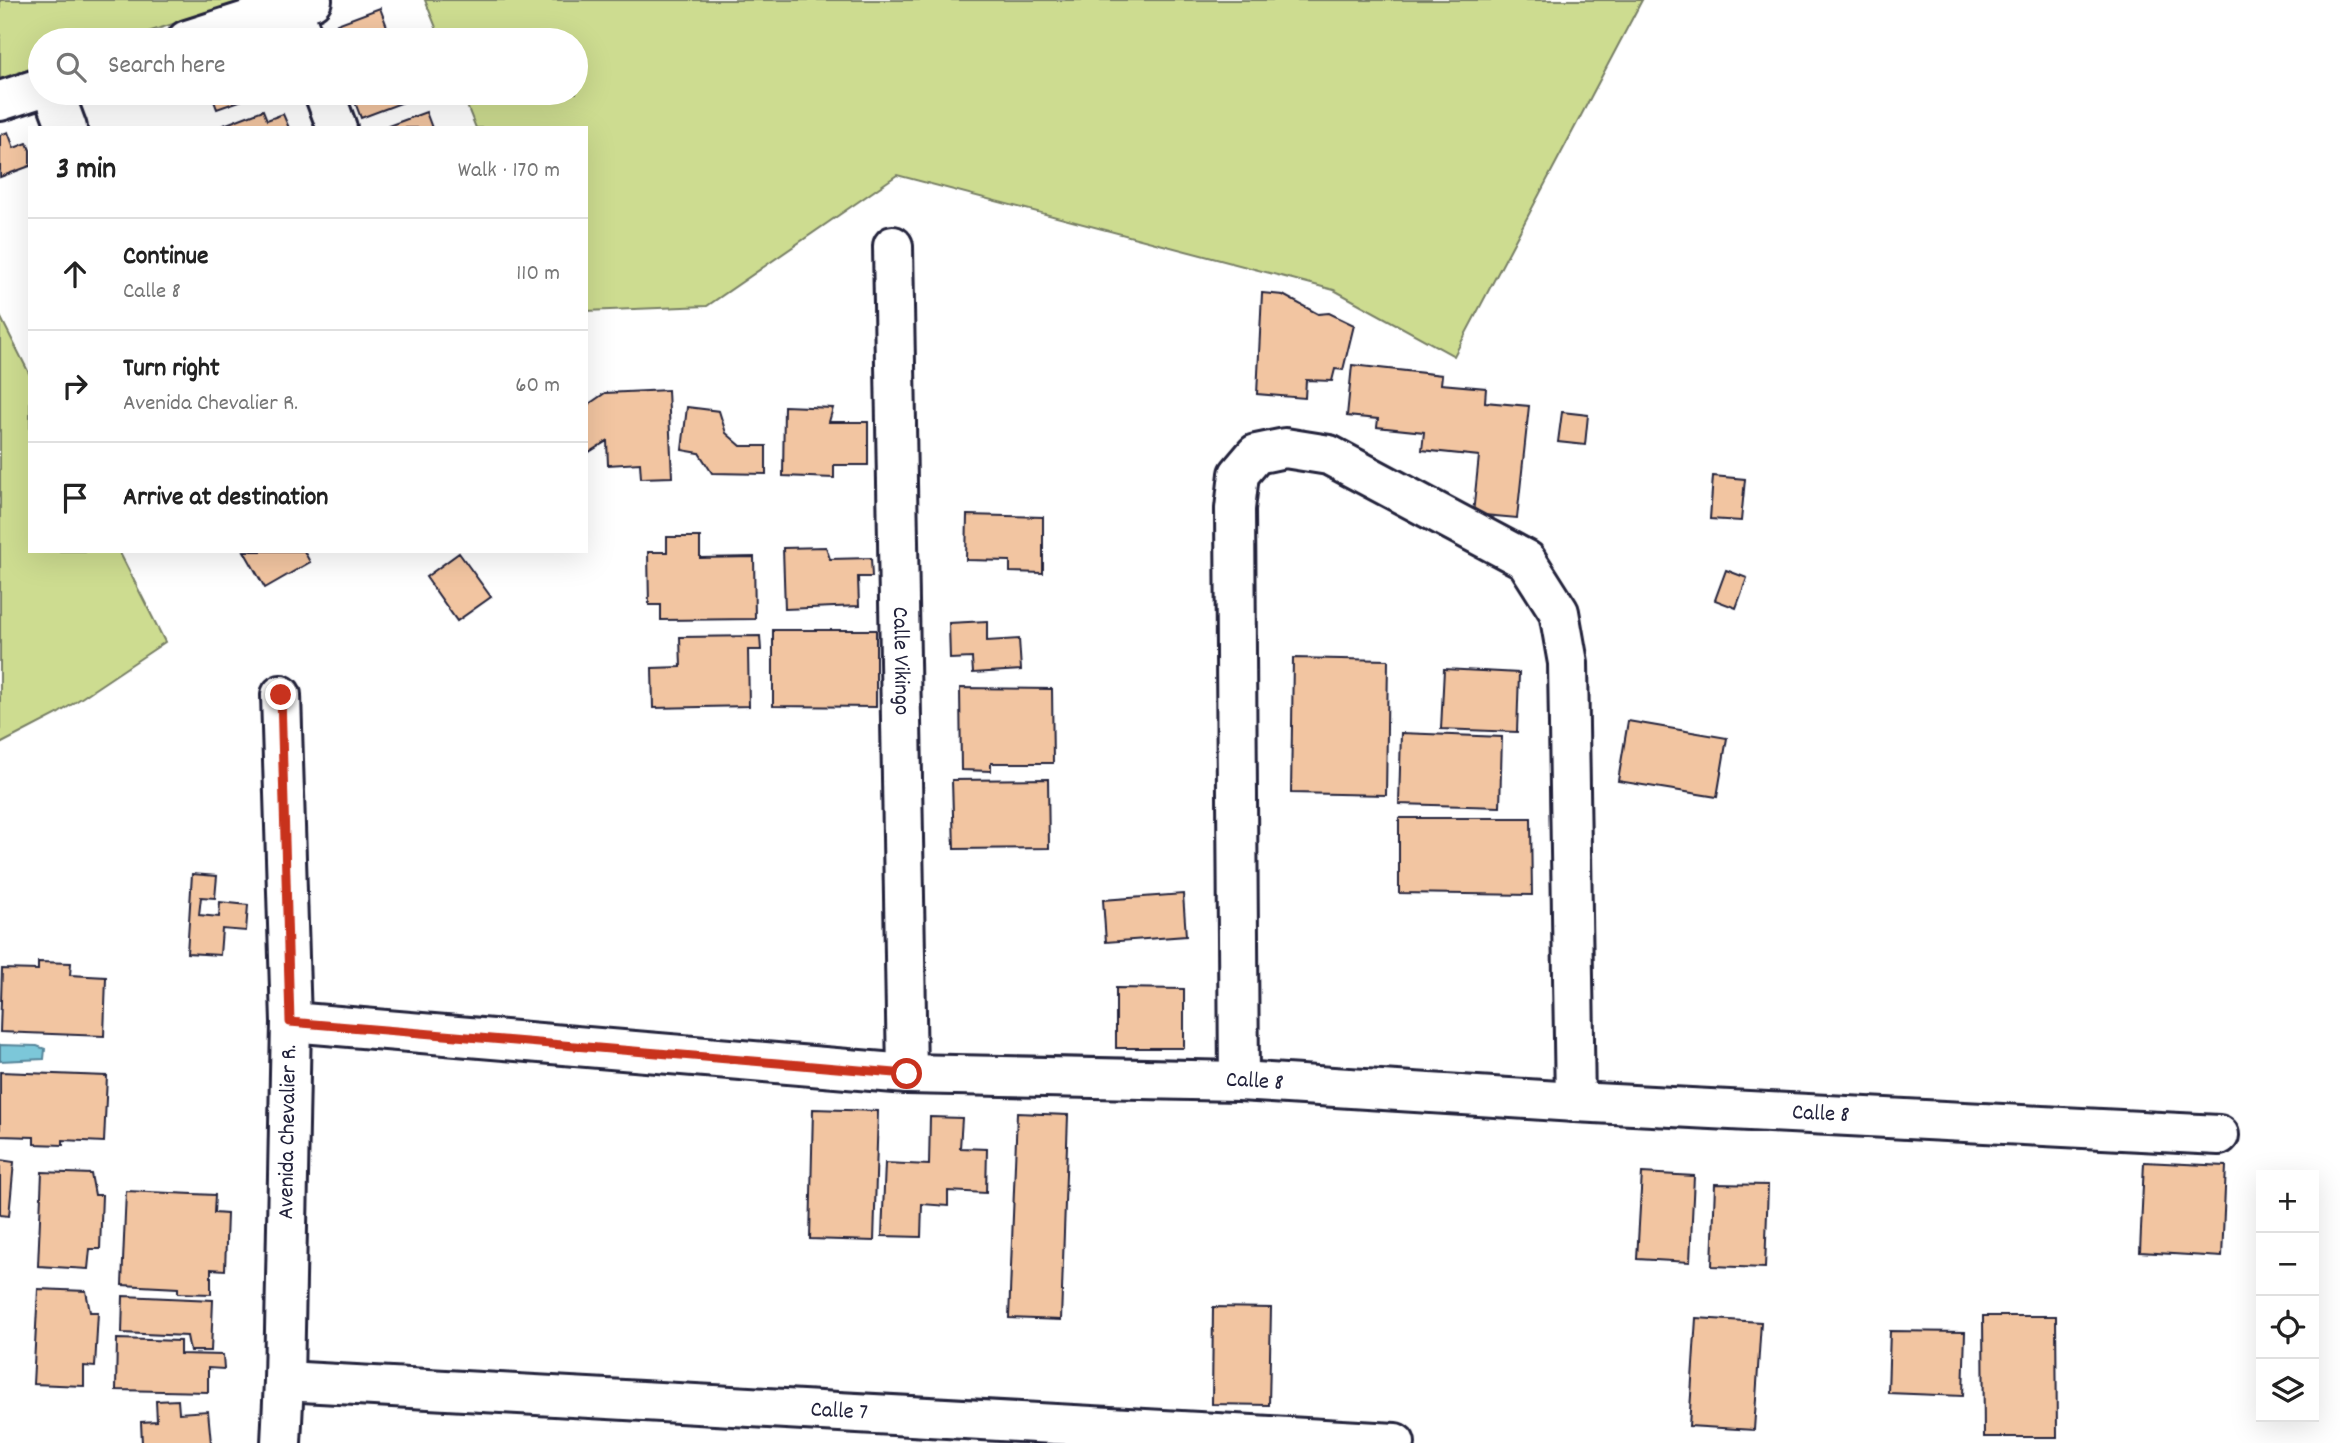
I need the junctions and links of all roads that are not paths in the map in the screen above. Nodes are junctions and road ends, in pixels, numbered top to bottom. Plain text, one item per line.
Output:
1 (302, 16) edge
2 (244, 28) edge
3 (28, 92) edge
4 (0, 101) edge
5 (58, 105) edge
6 (328, 105) edge
7 (66, 126) edge
8 (336, 126) edge
9 (893, 246) dead end
10 (281, 695) dead end
11 (290, 1022) junction
12 (907, 1074) junction
13 (1240, 1081) junction
14 (1576, 1102) junction
15 (2219, 1135) dead end
16 (284, 1381) junction
17 (281, 1443) edge
18 (1395, 1443) edge

1 - 2 street
3 - 4 street
5 - 7 street
6 - 8 street
9 - 12 street, Calle Vikingo
10 - 11 street, Avenida Chevalier R.
11 - 12 street, Calle 8
11 - 16 street, Avenida Chevalier R.
12 - 13 street, Calle 8
13 - 14 street, Calle 8
13 - 14 street
14 - 15 street, Calle 8
16 - 17 street, Avenida Chevalier R.
16 - 18 street, Calle 7

